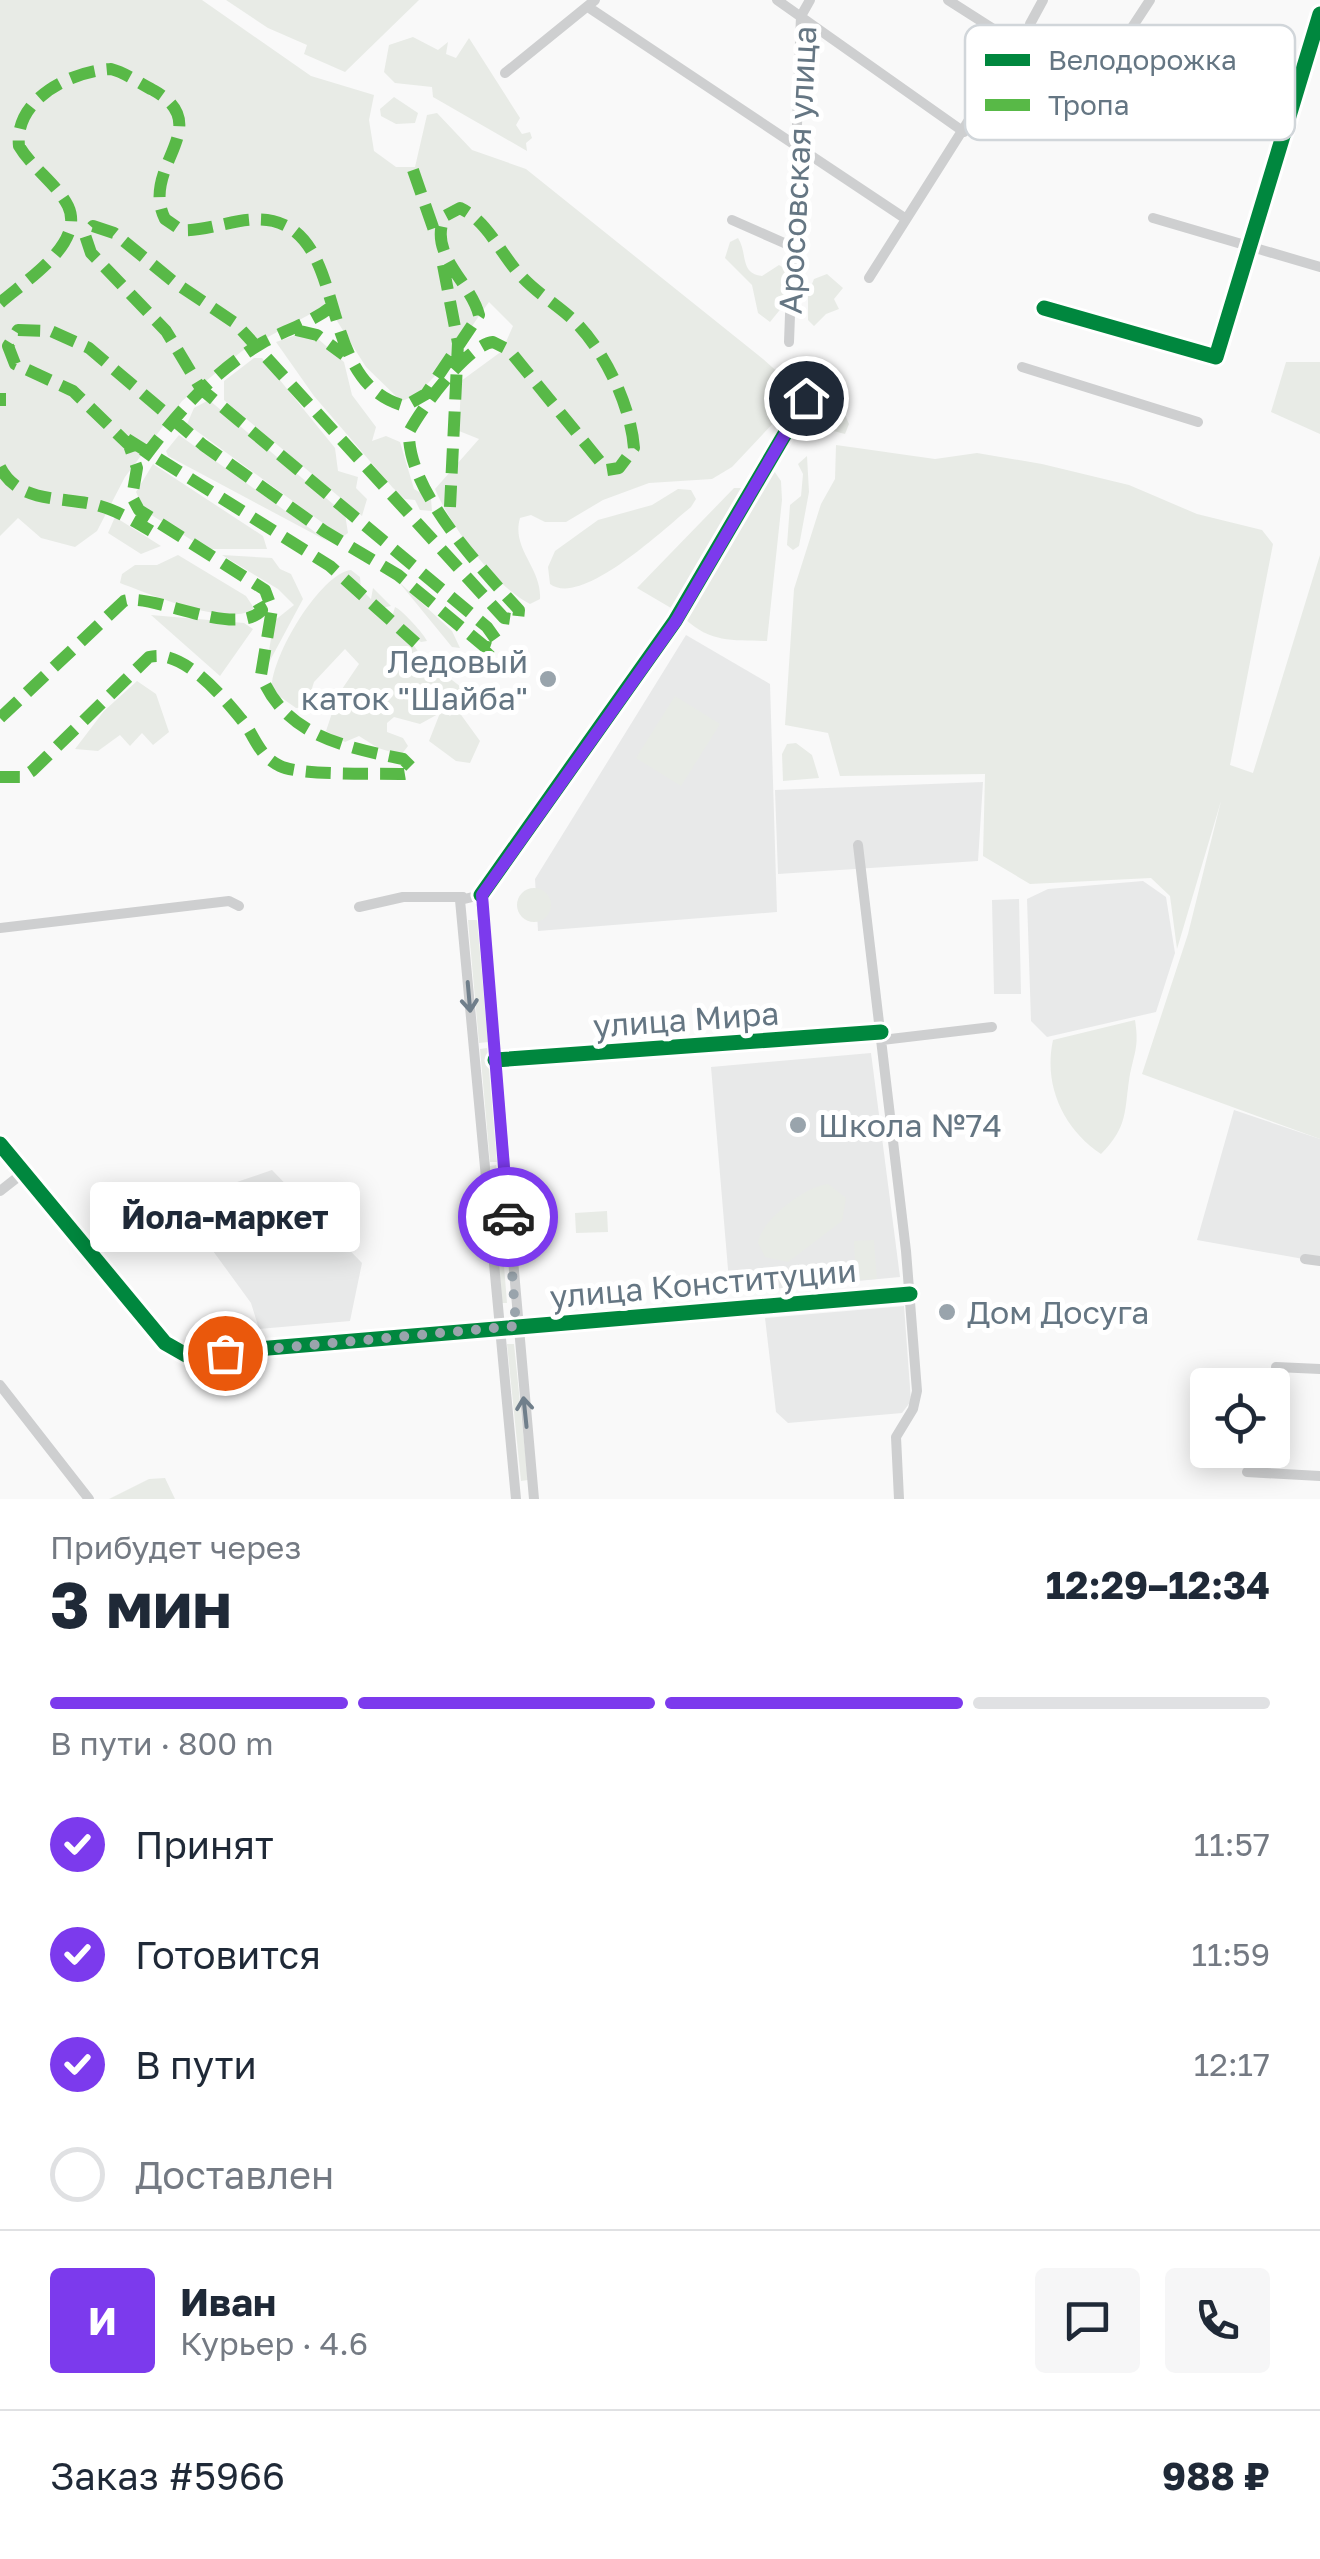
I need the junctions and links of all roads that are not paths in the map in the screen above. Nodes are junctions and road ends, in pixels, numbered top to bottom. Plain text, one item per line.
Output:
1 (777, 0) edge
2 (810, 0) edge
3 (948, 0) edge
4 (1043, 0) edge
5 (1150, 0) edge
6 (591, 3) edge
7 (1320, 14) edge
8 (801, 16) junction
9 (1030, 24) dead end
10 (987, 25) edge
11 (1135, 25) edge
12 (505, 73) dead end
13 (1295, 97) edge
14 (964, 132) joint
15 (1282, 140) edge
16 (798, 148) junction
17 (1153, 218) dead end
18 (906, 219) junction
19 (732, 220) dead end
20 (791, 246) junction
21 (1250, 247) junction
22 (1320, 267) edge
23 (869, 278) dead end
24 (1044, 308) dead end
25 (789, 342) dead end
26 (1022, 367) dead end
27 (806, 398) dead end
28 (1198, 422) dead end
29 (858, 845) dead end
30 (482, 895) junction
31 (463, 896) junction
32 (239, 906) dead end
33 (360, 907) dead end
34 (0, 928) edge
35 (992, 1027) dead end
36 (881, 1036) junction
37 (495, 1060) junction
38 (0, 1144) edge
39 (22, 1173) junction
40 (0, 1191) edge
41 (1305, 1259) dead end
42 (1320, 1261) edge
43 (910, 1294) junction
44 (516, 1326) junction
45 (498, 1328) junction
46 (1276, 1367) dead end
47 (1320, 1369) edge
48 (0, 1385) edge
49 (1247, 1472) dead end
50 (1320, 1476) edge
51 (89, 1499) edge
52 (516, 1499) edge
53 (534, 1499) edge
54 (898, 1499) edge

1 - 8 street
2 - 8 street, Аросовская улица
3 - 10 street
4 - 9 street
5 - 11 street
6 - 12 street
6 - 16 street
7 - 13 street
8 - 14 street
8 - 16 street, Аросовская улица
14 - 18 street
15 - 21 street
16 - 18 street
16 - 20 street, Аросовская улица
17 - 21 street
18 - 23 street
19 - 20 street
20 - 25 street, Аросовская улица
21 - 22 street
21 - 24 street
26 - 28 street
27 - 30 street
29 - 36 street
30 - 31 street
30 - 37 street
31 - 33 street
31 -> 45 street
32 - 34 street
35 - 36 street, улица Мира
36 - 37 street, улица Мира
36 - 43 street
37 - 44 street
38 - 39 street, улица Конституции
39 - 40 street
39 - 45 street, улица Конституции
41 - 42 street
43 - 44 street, улица Конституции
43 - 54 street
44 - 45 street, улица Конституции
53 -> 44 street
45 - 52 street
46 - 47 street
48 - 51 street
49 - 50 street

